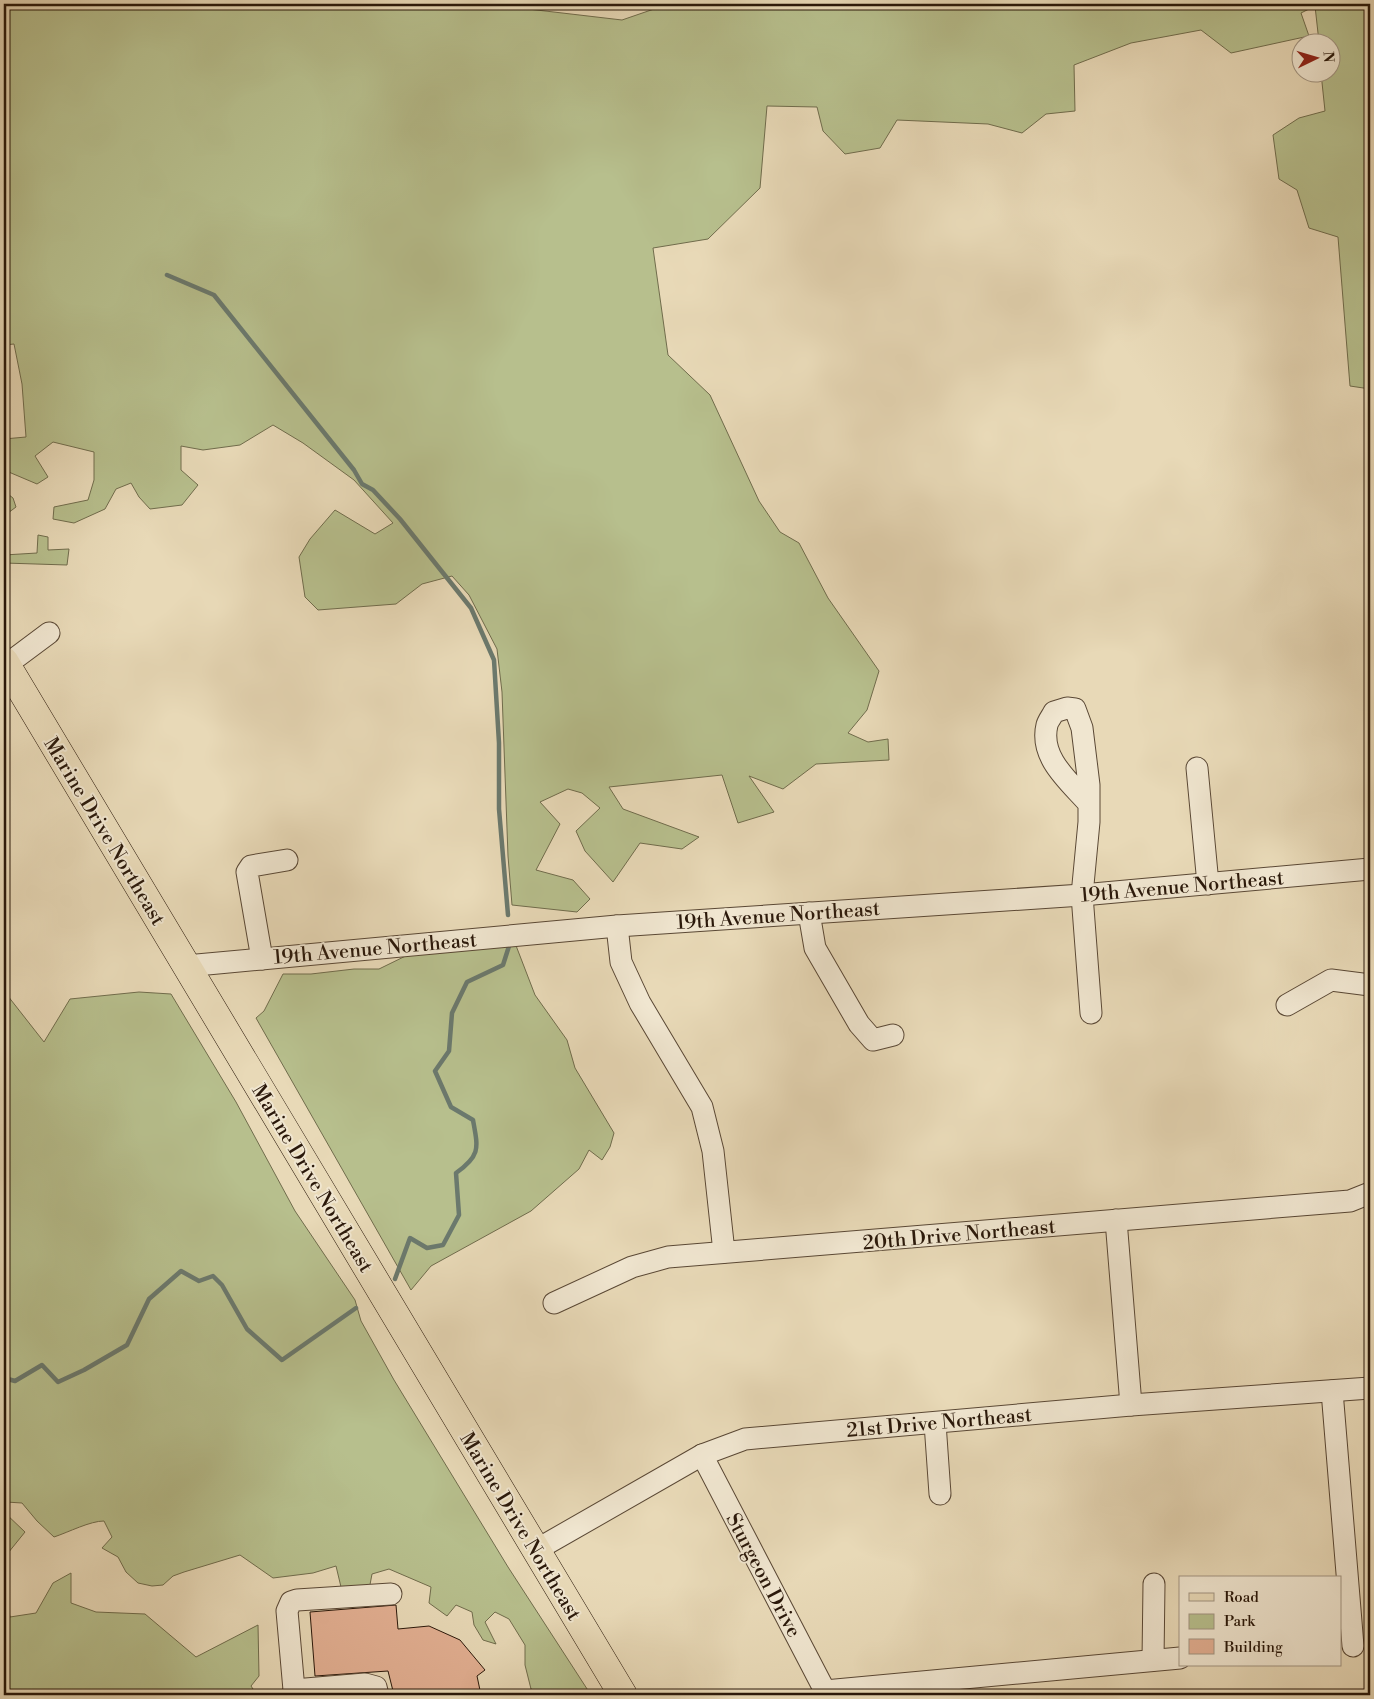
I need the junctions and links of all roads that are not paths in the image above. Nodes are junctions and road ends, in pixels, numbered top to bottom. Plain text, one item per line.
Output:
1 (49, 633) dead end
2 (5, 663) edge
3 (1197, 768) dead end
4 (1089, 804) dead end
5 (287, 860) dead end
6 (1370, 869) edge
7 (1208, 884) junction
8 (1082, 895) junction
9 (809, 912) junction
10 (618, 926) junction
11 (262, 959) junction
12 (186, 966) junction
13 (1370, 985) edge
14 (1287, 1005) dead end
15 (1092, 1013) dead end
16 (892, 1035) dead end
17 (1370, 1193) edge
18 (1116, 1220) junction
19 (724, 1252) junction
20 (554, 1303) dead end
21 (1370, 1388) edge
22 (1332, 1391) junction
23 (1132, 1405) junction
24 (935, 1423) junction
25 (702, 1455) junction
26 (940, 1494) dead end
27 (536, 1550) junction
28 (1154, 1584) dead end
29 (391, 1594) dead end
30 (1355, 1646) edge
31 (1179, 1658) edge
32 (1152, 1660) junction
33 (294, 1693) edge
34 (825, 1693) edge
35 (378, 1695) edge
36 (624, 1695) edge

1 - 2 street
2 - 12 main road, Marine Drive Northeast
3 - 7 street
4 - 8 street
5 - 11 street
6 - 7 street, 19th Avenue Northeast
7 - 8 street, 19th Avenue Northeast
8 - 9 street, 19th Avenue Northeast
8 - 15 street
9 - 10 street, 19th Avenue Northeast
9 - 16 street
10 - 11 street, 19th Avenue Northeast
10 - 19 street
11 - 12 street, 19th Avenue Northeast
12 - 27 main road, Marine Drive Northeast
13 - 14 street
17 - 18 street, 20th Drive Northeast
18 - 19 street, 20th Drive Northeast
18 - 23 street
19 - 20 street, 20th Drive Northeast
21 - 22 street, 21st Drive Northeast
22 - 23 street, 21st Drive Northeast
22 - 30 street
23 - 24 street, 21st Drive Northeast
24 - 25 street, 21st Drive Northeast
24 - 26 street
25 - 27 street, 21st Drive Northeast
25 - 34 street, Sturgeon Drive
27 - 36 main road, Marine Drive Northeast
28 - 32 street
29 - 33 street
31 - 32 street
32 - 34 street
33 - 35 street

